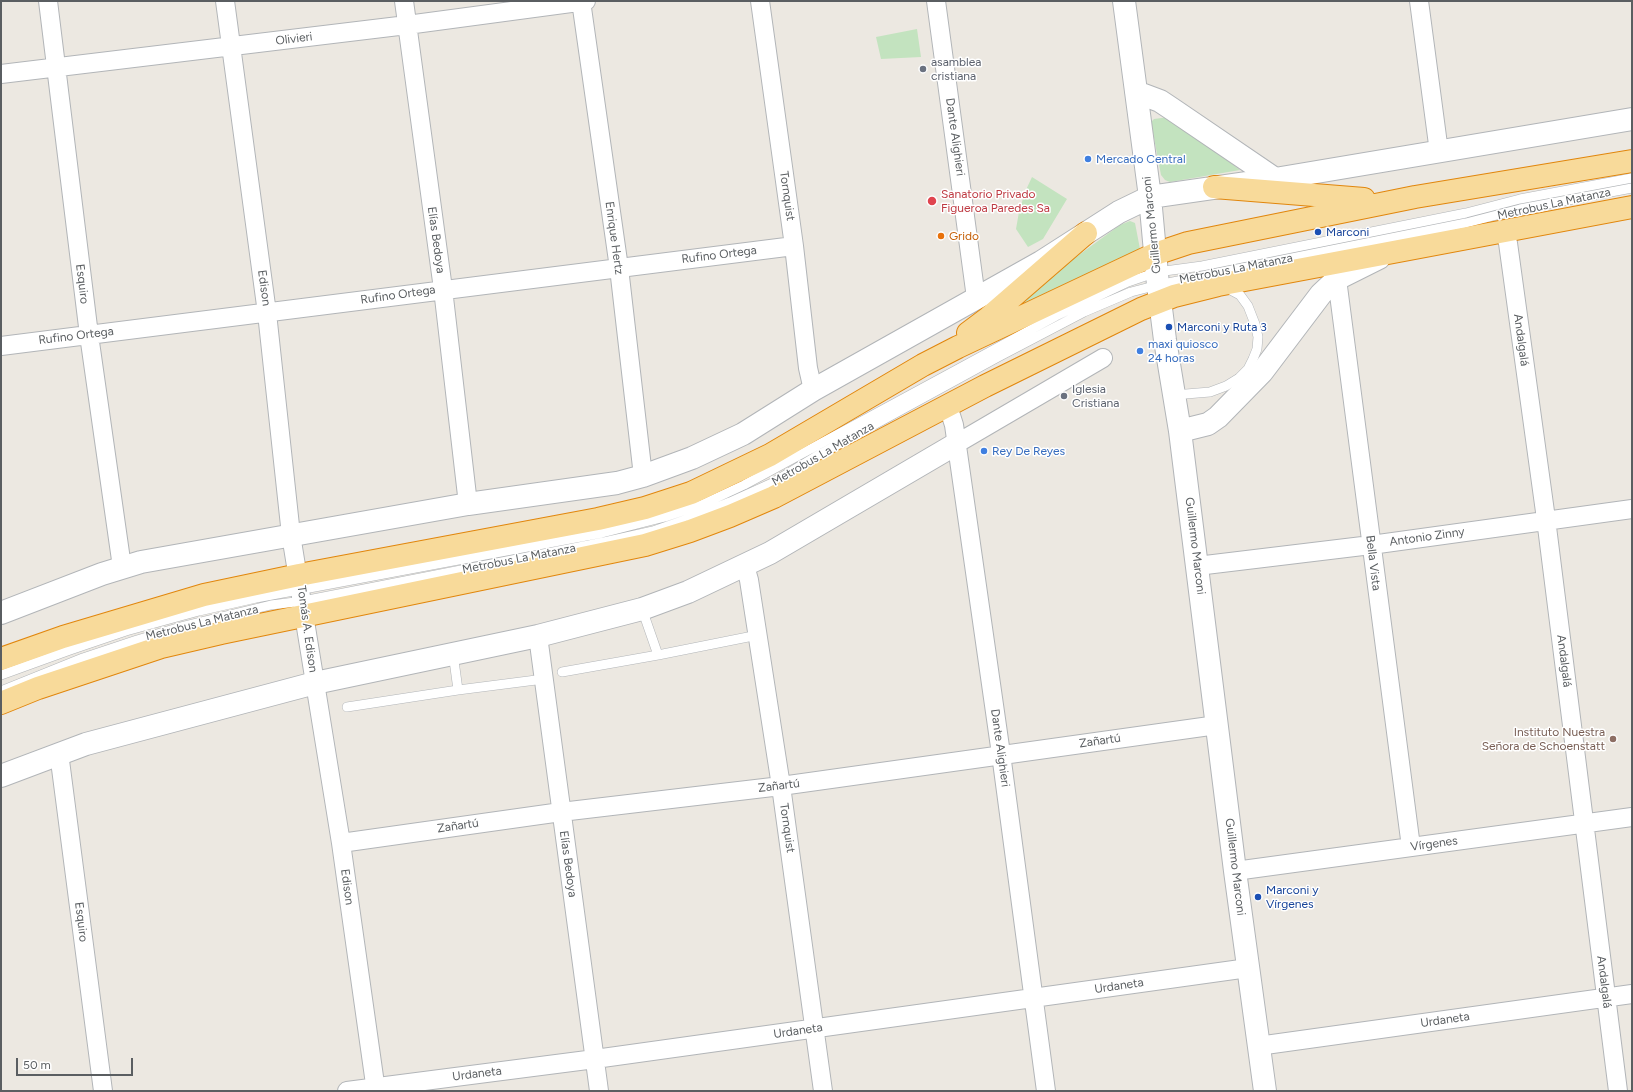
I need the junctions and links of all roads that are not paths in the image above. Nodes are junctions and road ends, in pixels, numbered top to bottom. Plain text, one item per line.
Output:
1 (48, 1) edge
2 (225, 1) edge
3 (404, 1) edge
4 (583, 1) edge
5 (760, 1) edge
6 (936, 1) edge
7 (1124, 1) edge
8 (1419, 1) edge
9 (406, 25) junction
10 (231, 46) junction
11 (56, 67) junction
12 (1, 74) edge
13 (1136, 92) junction
14 (1632, 119) edge
15 (1439, 152) junction
16 (1632, 161) edge
17 (1632, 178) edge
18 (1275, 179) junction
19 (1214, 187) junction
20 (1632, 188) edge
21 (1150, 197) junction
22 (1415, 197) junction
23 (1632, 207) edge
24 (1504, 232) junction
25 (1086, 233) junction
26 (794, 246) junction
27 (1388, 254) junction
28 (619, 268) junction
29 (1157, 278) junction
30 (1337, 279) junction
31 (1218, 285) junction
32 (443, 289) junction
33 (976, 298) junction
34 (267, 313) junction
35 (89, 335) junction
36 (1, 346) edge
37 (1104, 358) dead end
38 (923, 365) junction
39 (813, 390) junction
40 (1174, 395) junction
41 (948, 406) junction
42 (1180, 431) junction
43 (956, 444) junction
44 (643, 476) junction
45 (468, 504) junction
46 (1632, 509) edge
47 (1546, 520) junction
48 (292, 535) junction
49 (1371, 545) junction
50 (745, 566) junction
51 (1198, 566) junction
52 (122, 567) junction
53 (321, 572) junction
54 (380, 574) junction
55 (302, 595) junction
56 (642, 609) junction
57 (1, 613) edge
58 (758, 635) junction
59 (538, 636) junction
60 (453, 653) junction
61 (658, 655) junction
62 (1, 659) edge
63 (562, 672) dead end
64 (1, 675) edge
65 (544, 678) junction
66 (315, 683) junction
67 (458, 690) junction
68 (1, 691) edge
69 (1, 703) edge
70 (348, 707) dead end
71 (1217, 725) junction
72 (59, 753) junction
73 (1001, 754) junction
74 (1, 776) edge
75 (781, 786) junction
76 (561, 812) junction
77 (1632, 817) edge
78 (1584, 824) junction
79 (341, 843) junction
80 (1411, 847) junction
81 (1235, 871) junction
82 (1248, 968) junction
83 (1632, 994) edge
84 (1034, 998) junction
85 (1605, 998) junction
86 (815, 1029) junction
87 (1258, 1046) junction
88 (595, 1059) junction
89 (375, 1089) edge
90 (103, 1091) edge
91 (347, 1091) edge
92 (599, 1091) edge
93 (823, 1091) edge
94 (1046, 1091) edge
95 (1265, 1091) edge
96 (1618, 1091) edge

1 - 11 street, Esquiro
2 - 10 street, Edison
3 - 9 street, Elías Bedoya
4 - 9 street, Olivieri
4 - 28 street, Enrique Hertz
5 - 26 street, Tornquist
6 - 33 street, Dante Alighieri
7 - 13 street, Guillermo Marconi
8 - 15 street
9 - 10 street, Olivieri
9 - 32 street, Elías Bedoya
10 - 11 street, Olivieri
10 - 34 street, Edison
11 - 12 street, Olivieri
11 - 35 street, Esquiro
13 - 18 street
13 - 21 street, Guillermo Marconi
14 - 15 street
15 - 18 street
16 - 22 highway
17 - 29 lane, Metrobus La Matanza
18 - 19 street
19 - 21 street
19 - 22 highway
20 - 29 lane, Metrobus La Matanza
21 - 25 street
21 - 29 street, Guillermo Marconi
22 - 29 highway
23 - 24 highway
24 - 27 highway
24 - 47 street, Andalgalá
25 - 33 street
25 - 38 highway
26 - 28 street, Rufino Ortega
26 - 39 street, Tornquist
27 - 30 street
27 - 31 highway
28 - 32 street, Rufino Ortega
28 - 44 street, Enrique Hertz
29 - 31 highway
29 - 38 highway
29 - 40 street, Guillermo Marconi
29 - 41 highway
29 - 54 lane, Metrobus La Matanza
29 - 55 lane, Metrobus La Matanza
30 - 42 street
30 - 49 street, Bella Vista
31 - 40 lane
32 - 34 street, Rufino Ortega
32 - 45 street, Elías Bedoya
33 - 39 street
34 - 35 street, Rufino Ortega
34 - 48 street, Edison
35 - 36 street, Rufino Ortega
35 - 52 street, Esquiro
37 - 43 street
38 - 53 highway
39 - 44 street
40 - 42 street, Guillermo Marconi
41 - 43 street, Dante Alighieri
41 - 55 highway
42 - 51 street, Guillermo Marconi
43 - 50 street
43 - 73 street, Dante Alighieri
44 - 45 street
45 - 48 street
46 - 47 street, Antonio Zinny
47 - 49 street, Antonio Zinny
47 - 78 street, Andalgalá
48 - 52 street
48 - 55 street, Edison
49 - 51 street, Antonio Zinny
49 - 80 street, Bella Vista
50 - 56 street
50 - 58 street, Tornquist
51 - 71 street, Guillermo Marconi
52 - 57 street
53 - 54 lane, Metrobus La Matanza
53 - 55 highway
54 - 55 lane, Metrobus La Matanza
55 - 62 highway
55 - 64 lane, Metrobus La Matanza
55 - 66 street, Tomás A. Edison
55 - 68 lane, Metrobus La Matanza
55 - 69 highway
56 - 59 street
56 - 61 lane
58 - 61 lane
58 - 75 street, Tornquist
59 - 60 street
59 - 65 street, Elías Bedoya
60 - 66 street
60 - 67 lane
61 - 63 lane
65 - 67 lane
65 - 76 street, Elías Bedoya
66 - 72 street
66 - 79 street, Edison
67 - 70 lane
71 - 73 street, Zañartú
71 - 81 street, Guillermo Marconi
72 - 74 street
72 - 90 street, Esquiro
73 - 75 street, Zañartú
73 - 84 street, Dante Alighieri
75 - 76 street, Zañartú
75 - 86 street, Tornquist
76 - 79 street, Zañartú
76 - 88 street, Elías Bedoya
77 - 78 street, Vírgenes
78 - 80 street, Vírgenes
78 - 85 street, Andalgalá
79 - 89 street, Edison
80 - 81 street, Vírgenes
81 - 82 street, Guillermo Marconi
82 - 84 street, Urdaneta
82 - 87 street, Guillermo Marconi
83 - 85 street, Urdaneta
84 - 86 street, Urdaneta
84 - 94 street, Dante Alighieri
85 - 87 street, Urdaneta
85 - 96 street, Andalgalá
86 - 88 street, Urdaneta
86 - 93 street, Tornquist
87 - 95 street, Guillermo Marconi
88 - 89 street, Urdaneta
88 - 92 street, Elías Bedoya
89 - 91 street, Urdaneta

